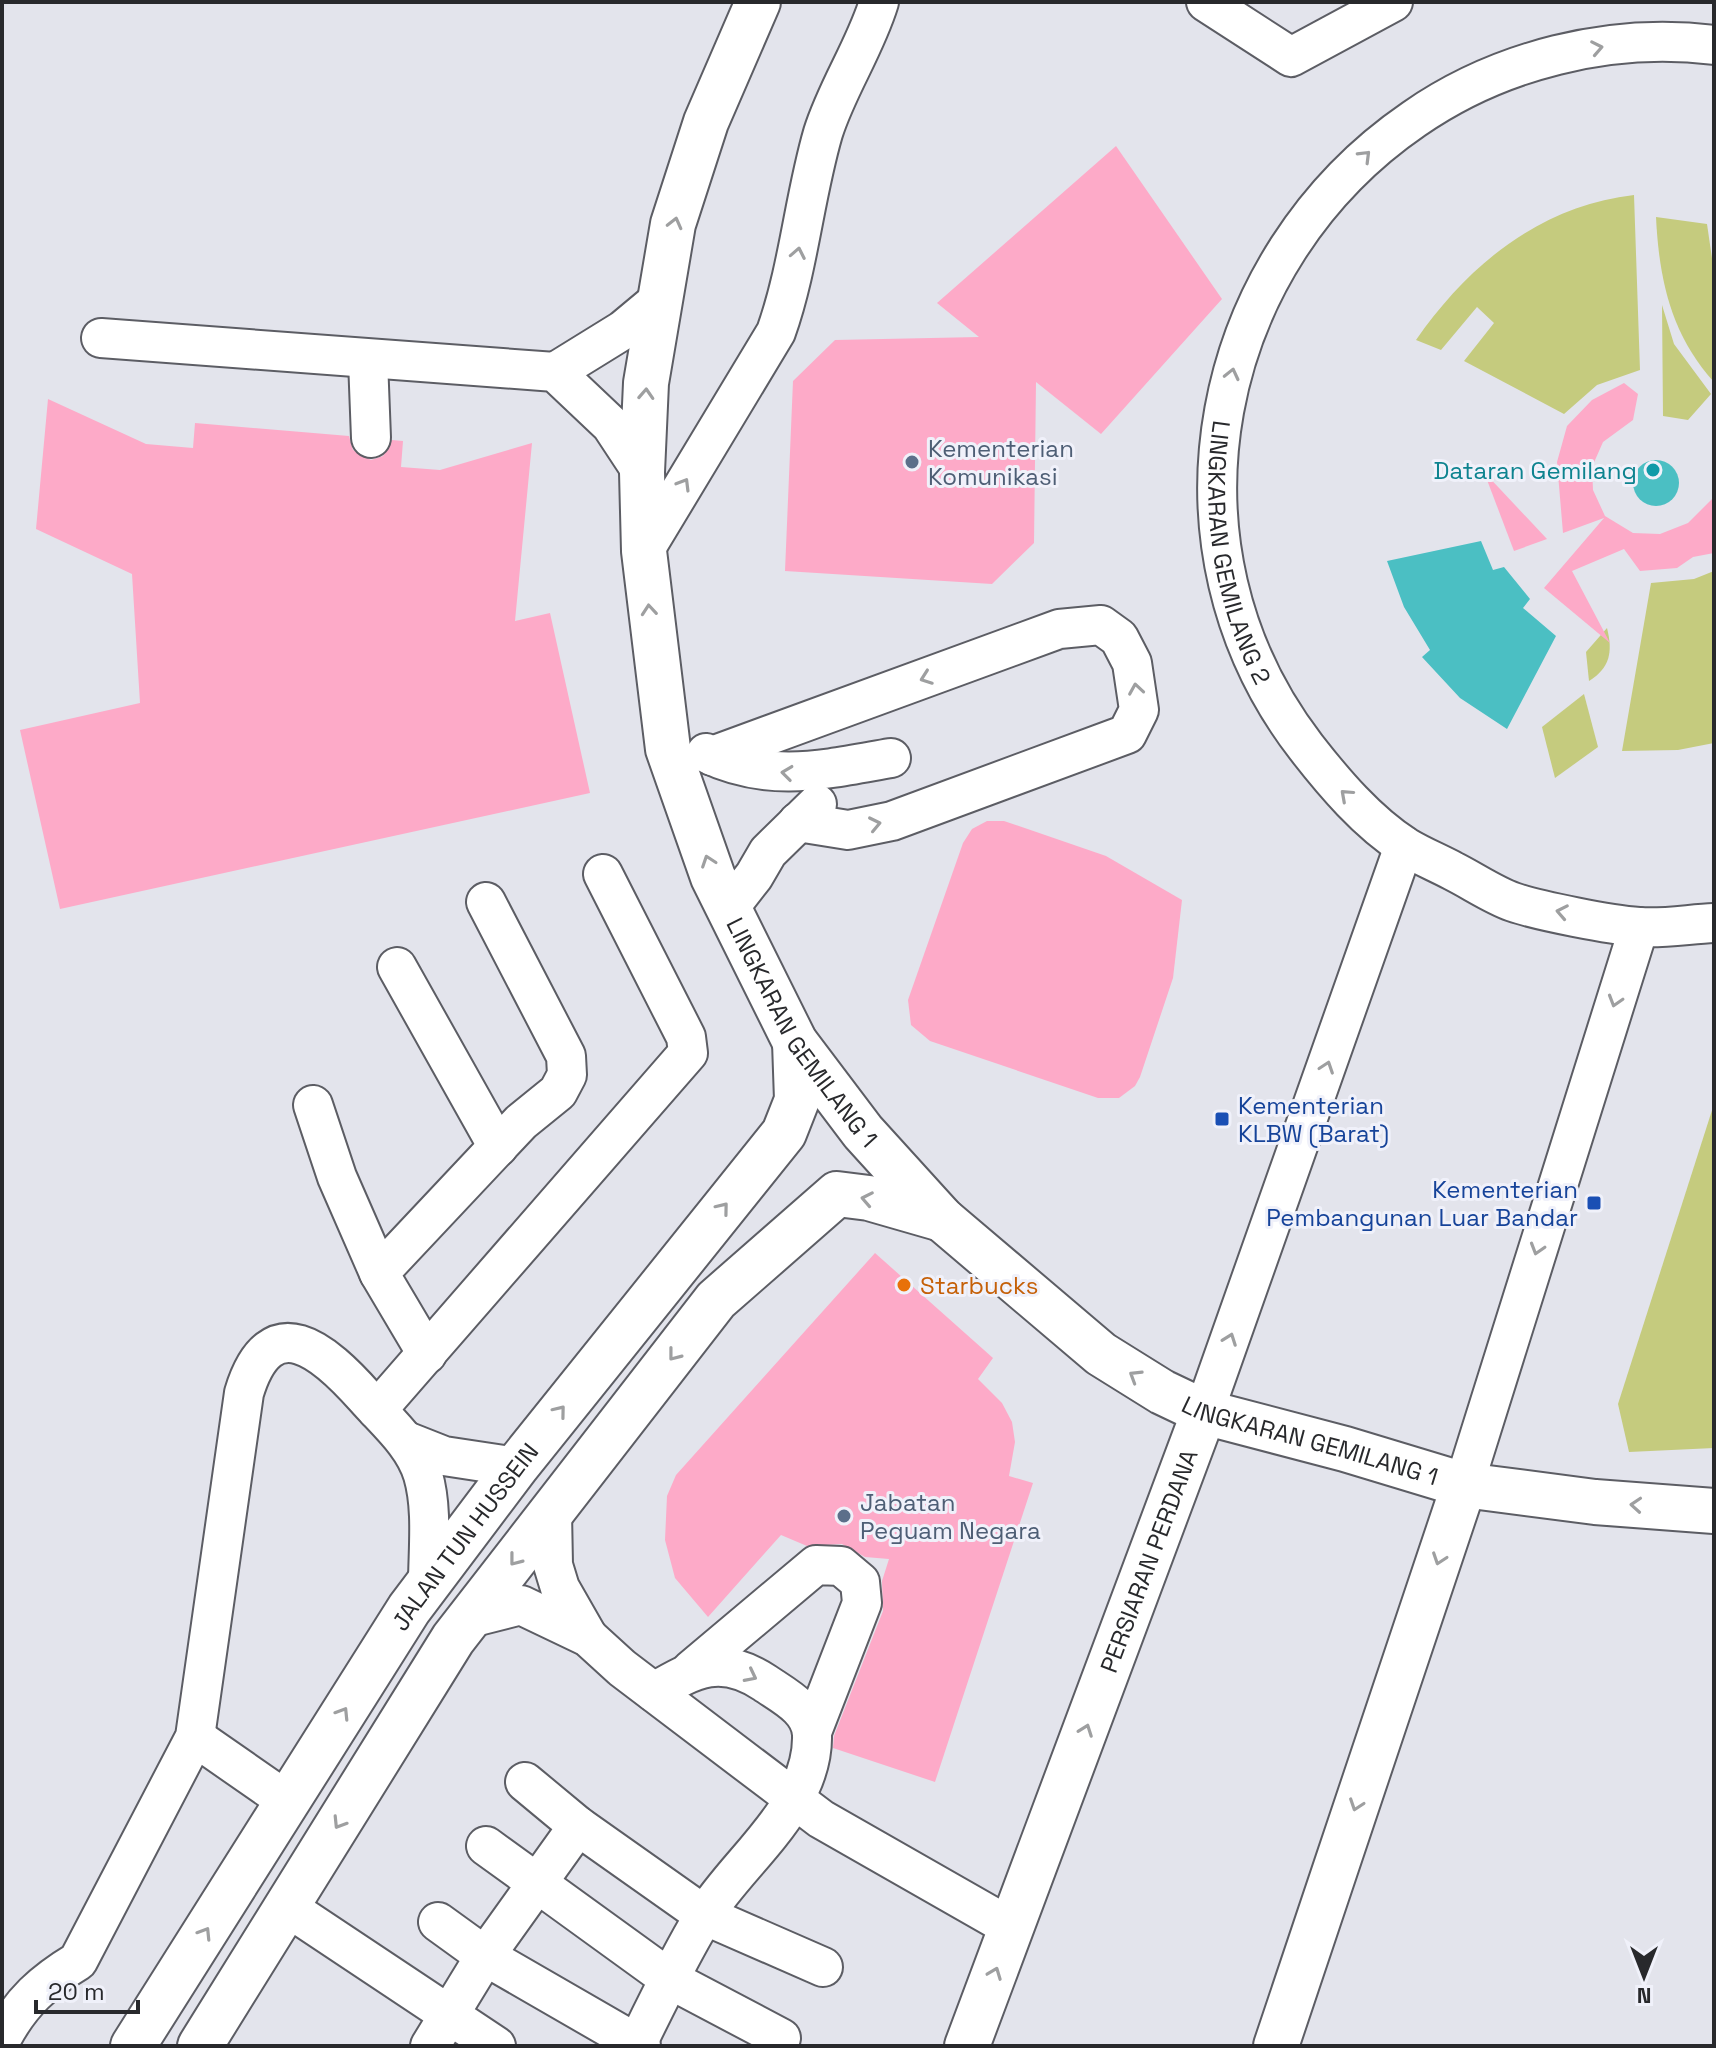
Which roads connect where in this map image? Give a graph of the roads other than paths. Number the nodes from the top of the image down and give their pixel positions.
1 (758, 2) edge
2 (879, 2) edge
3 (1206, 2) edge
4 (1393, 2) edge
5 (1713, 40) edge
6 (659, 300) junction
7 (101, 338) dead end
8 (368, 360) junction
9 (555, 372) junction
10 (371, 438) dead end
11 (642, 472) junction
12 (644, 551) junction
13 (665, 734) junction
14 (712, 756) junction
15 (798, 822) junction
16 (1404, 846) junction
17 (603, 874) dead end
18 (486, 902) dead end
19 (729, 908) junction
20 (1714, 923) edge
21 (1639, 927) junction
22 (397, 967) dead end
23 (795, 1042) junction
24 (313, 1105) dead end
25 (498, 1147) junction
26 (942, 1219) junction
27 (379, 1273) junction
28 (427, 1354) junction
29 (377, 1410) junction
30 (1204, 1412) junction
31 (406, 1441) junction
32 (516, 1467) junction
33 (1464, 1485) junction
34 (1714, 1511) edge
35 (552, 1512) junction
36 (428, 1585) junction
37 (470, 1618) junction
38 (588, 1637) junction
39 (691, 1670) junction
40 (654, 1692) junction
41 (812, 1732) junction
42 (195, 1737) junction
43 (525, 1782) dead end
44 (794, 1799) junction
45 (287, 1801) junction
46 (578, 1826) junction
47 (486, 1846) dead end
48 (537, 1884) junction
49 (287, 1907) junction
50 (704, 1915) junction
51 (438, 1922) dead end
52 (1012, 1928) junction
53 (485, 1956) junction
54 (823, 1967) dead end
55 (671, 1980) junction
56 (439, 2031) edge
57 (2, 2038) edge
58 (781, 2038) dead end
59 (638, 2045) edge
60 (133, 2046) edge
61 (200, 2046) edge
62 (496, 2046) edge
63 (967, 2046) edge
64 (1276, 2046) edge

6 -> 1 main road, LINGKARAN GEMILANG 1
12 -> 2 street
3 - 4 street
16 -> 5 street, LINGKARAN GEMILANG 2
6 - 9 street
11 -> 6 main road, LINGKARAN GEMILANG 1
7 - 8 street
8 - 9 street
8 - 10 street
9 - 11 street
11 - 12 main road, LINGKARAN GEMILANG 1
13 -> 12 main road, LINGKARAN GEMILANG 1
13 - 14 street
19 -> 13 main road, LINGKARAN GEMILANG 1
15 -> 14 street
15 -> 14 street
15 - 19 street
21 -> 16 street, LINGKARAN GEMILANG 2
30 -> 16 street, PERSIARAN PERDANA
17 - 28 street
18 - 25 street
19 - 23 main road, LINGKARAN GEMILANG 1
20 - 21 street, LINGKARAN GEMILANG 2
21 -> 33 street
22 - 25 street
23 - 26 main road, LINGKARAN GEMILANG 1
32 -> 23 main road, JALAN TUN HUSSEIN
24 - 27 street
25 - 27 street
30 -> 26 main road, LINGKARAN GEMILANG 1
26 -> 35 main road
27 - 28 street
28 - 29 street
29 - 31 street
29 - 42 street
30 - 33 main road, LINGKARAN GEMILANG 1
52 -> 30 main road, PERSIARAN PERDANA
31 - 32 street
31 - 36 street
32 - 36 main road, JALAN TUN HUSSEIN
34 -> 33 main road, LINGKARAN GEMILANG 1
33 -> 64 main road
35 -> 37 main road
35 - 38 street
45 -> 36 main road, JALAN TUN HUSSEIN
37 - 38 street
37 -> 49 main road
38 - 40 street
39 - 40 street
39 -> 41 street
39 - 41 street
40 - 44 street
41 - 44 street
42 - 45 street
42 - 57 street
43 - 46 street
44 - 50 street
44 - 52 street
60 -> 45 main road, JALAN TUN HUSSEIN
46 - 48 street
46 - 50 street
47 - 48 street
48 - 53 street
48 - 55 street
49 - 56 street
49 - 61 main road
50 - 54 street
50 - 55 street
51 - 53 street
63 -> 52 main road, PERSIARAN PERDANA
53 - 56 street
53 - 59 street
55 - 58 street
55 - 59 street
56 - 62 street

